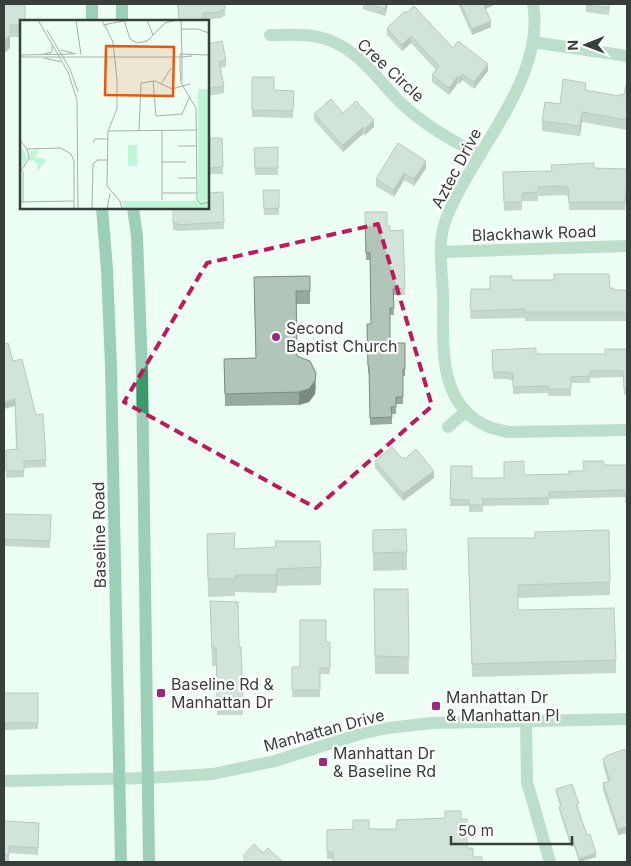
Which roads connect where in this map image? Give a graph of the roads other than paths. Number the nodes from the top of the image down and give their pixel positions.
1 (92, 4) edge
2 (122, 4) edge
3 (533, 4) edge
4 (92, 20) edge
5 (122, 20) edge
6 (270, 34) dead end
7 (533, 42) junction
8 (627, 56) edge
9 (480, 156) junction
10 (102, 209) edge
11 (133, 209) edge
12 (627, 246) edge
13 (442, 252) junction
14 (466, 411) junction
15 (448, 427) dead end
16 (627, 430) edge
17 (627, 719) edge
18 (526, 721) junction
19 (148, 778) junction
20 (120, 779) junction
21 (4, 781) edge
22 (121, 862) edge
23 (149, 862) edge
24 (550, 862) edge

1 - 4 main road
2 - 5 main road
3 - 7 street, Aztec Drive
6 - 9 street, Cree Circle
7 - 8 street
7 - 9 street, Aztec Drive
9 - 13 street, Aztec Drive
10 - 20 main road, Baseline Road
11 - 19 main road
12 - 13 street, Blackhawk Road
13 - 14 street, Aztec Drive
14 - 15 street
14 - 16 street, Aztec Drive
17 - 18 street, Manhattan Drive
18 - 19 street, Manhattan Drive
18 - 24 street
19 - 20 street, Manhattan Drive
19 - 23 main road
20 - 21 street, Manhattan Drive
20 - 22 main road, Baseline Road

